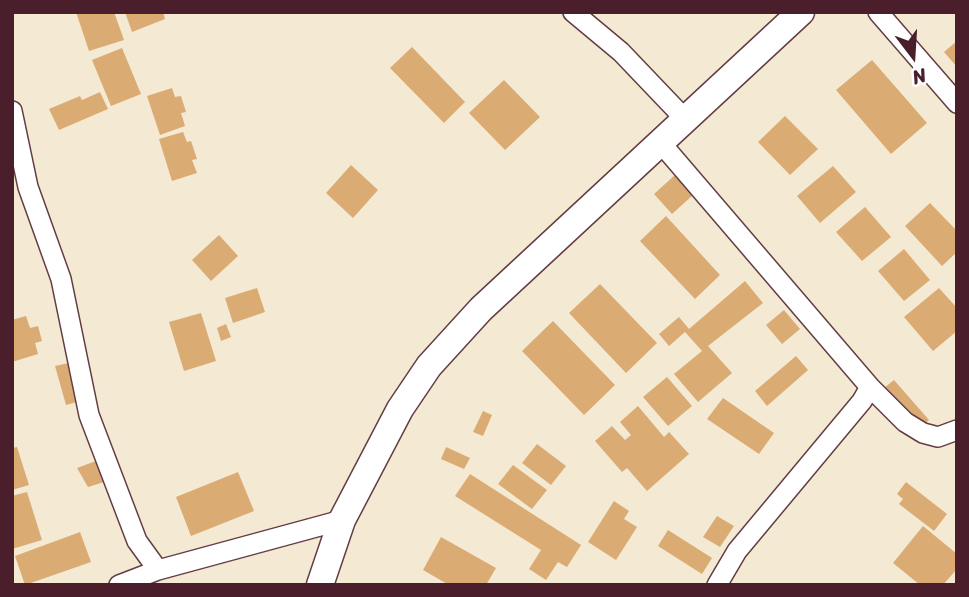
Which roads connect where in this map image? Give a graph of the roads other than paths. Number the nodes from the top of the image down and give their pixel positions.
1 (573, 12) edge
2 (801, 12) edge
3 (878, 12) edge
4 (957, 103) edge
5 (12, 111) edge
6 (684, 118) junction
7 (660, 142) junction
8 (870, 387) junction
9 (957, 430) edge
10 (342, 520) junction
11 (158, 570) junction
12 (119, 585) edge
13 (320, 585) edge
14 (716, 585) edge

1 - 6 street
2 - 6 street
3 - 4 street
5 - 11 street
6 - 7 street
7 - 8 street
7 - 10 street
8 - 9 street
8 - 14 street
10 - 11 street
10 - 13 street
11 - 12 street

